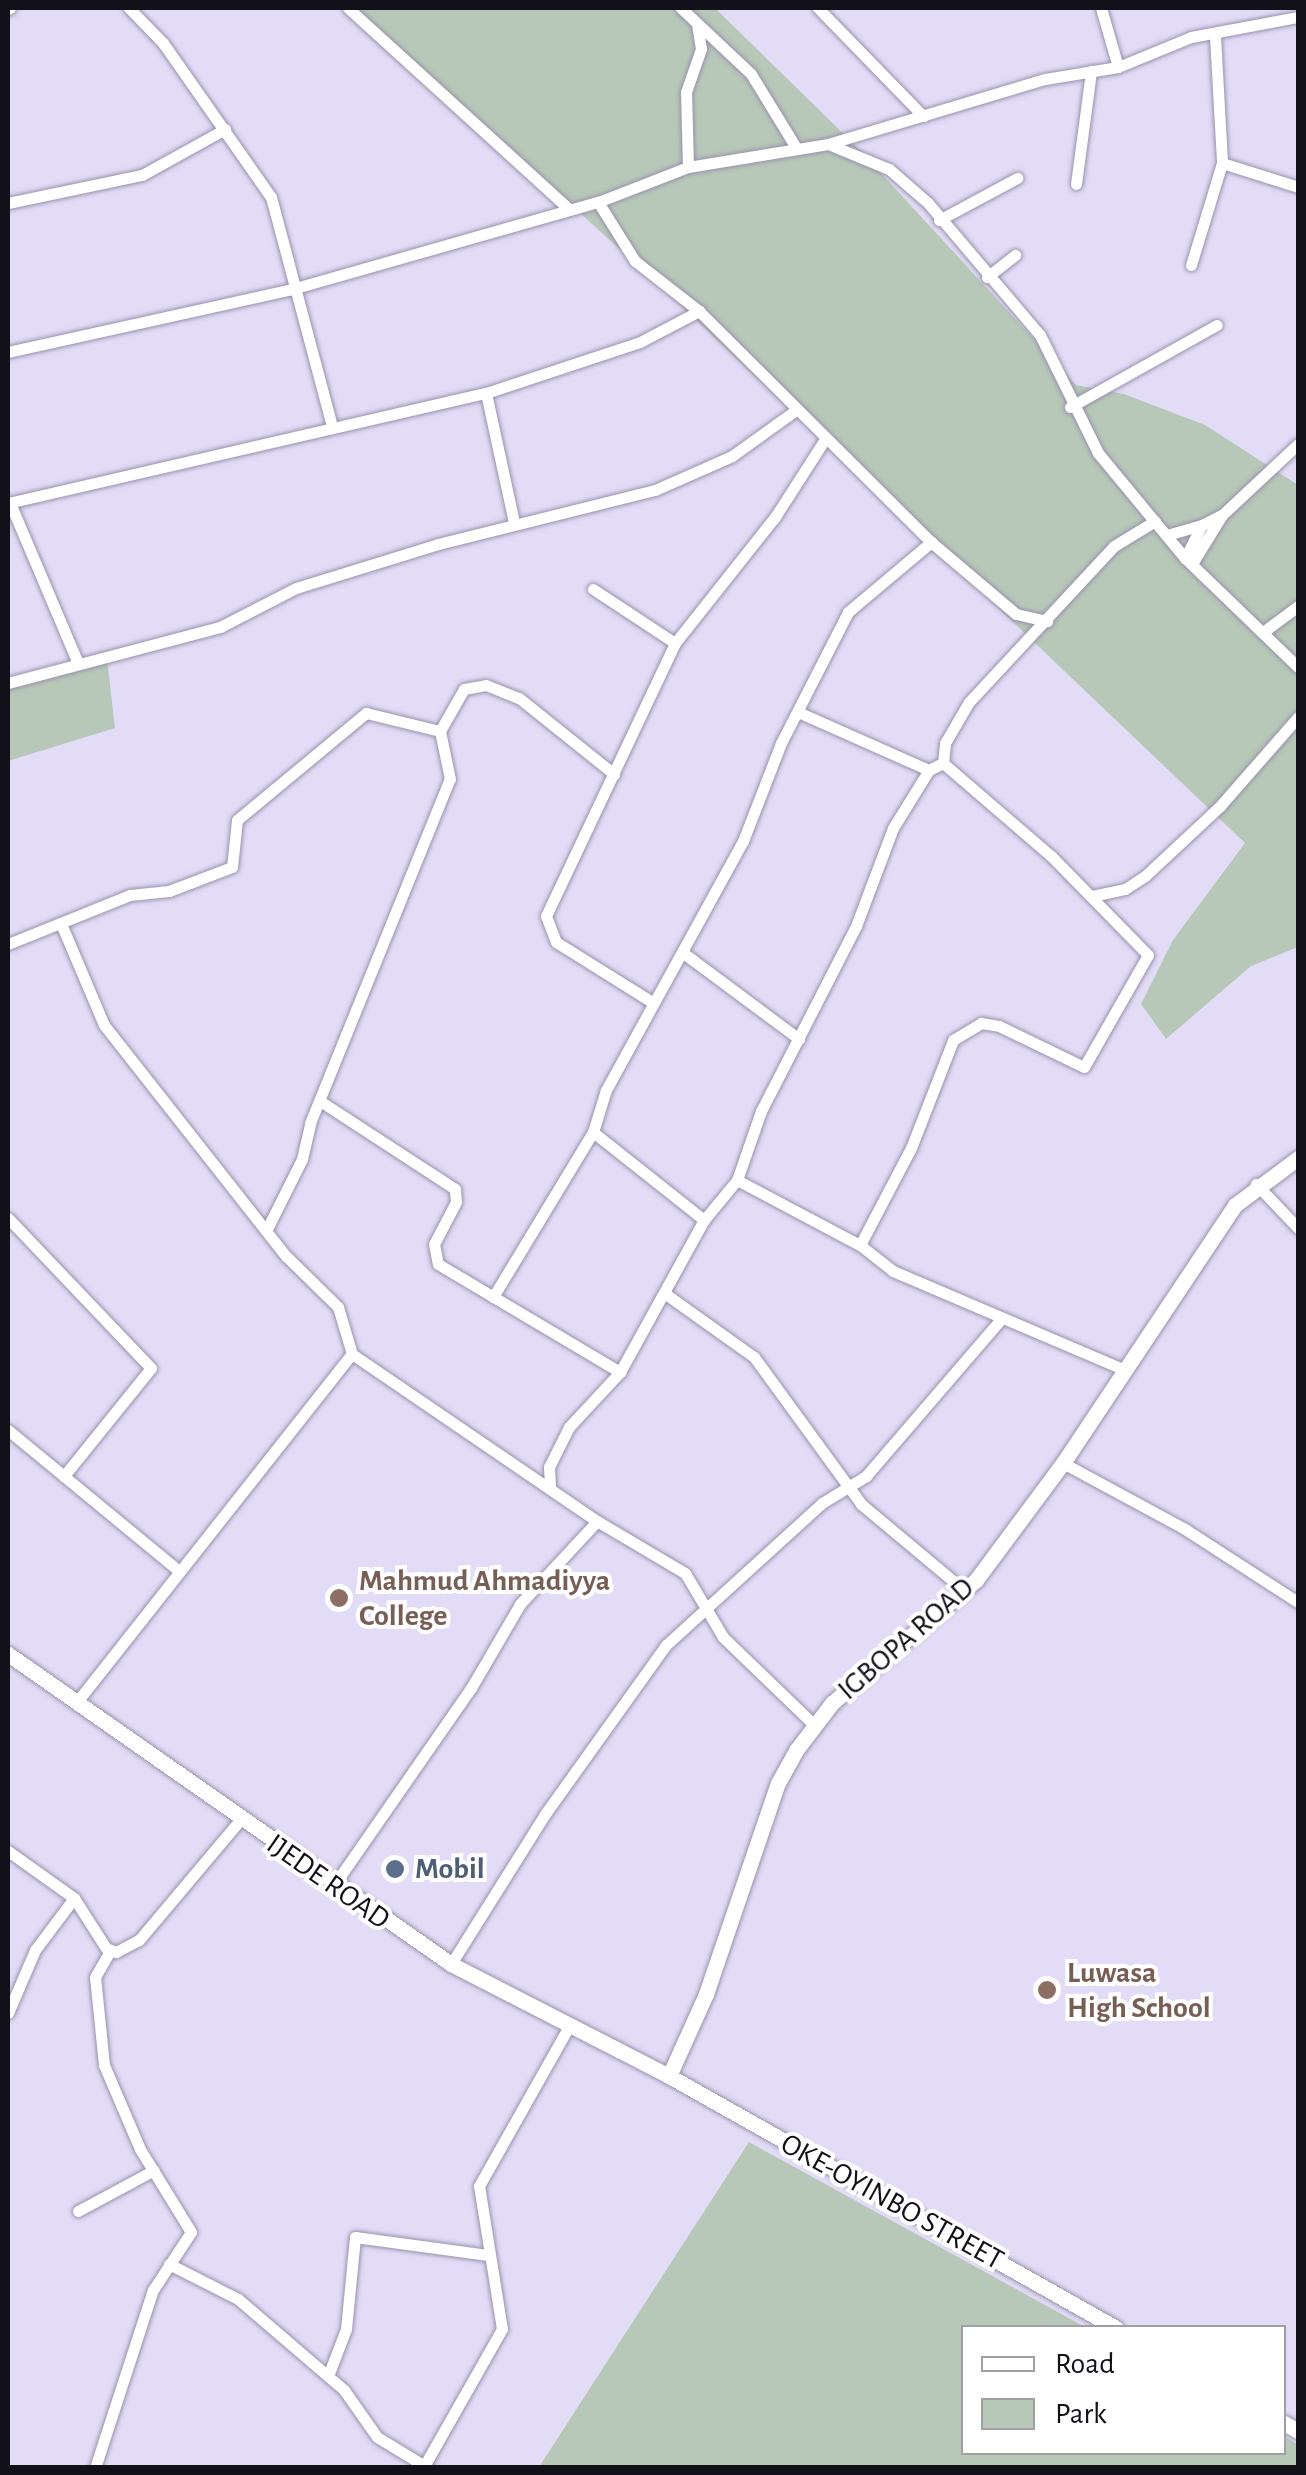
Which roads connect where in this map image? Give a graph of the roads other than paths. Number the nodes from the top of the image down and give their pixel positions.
1 (129, 8) edge
2 (348, 8) edge
3 (682, 8) edge
4 (818, 8) edge
5 (1101, 8) edge
6 (1298, 16) edge
7 (697, 23) junction
8 (1215, 36) junction
9 (1118, 67) junction
10 (1091, 71) junction
11 (923, 116) junction
12 (225, 130) junction
13 (828, 144) junction
14 (797, 149) junction
15 (1222, 164) junction
16 (688, 167) junction
17 (1017, 178) dead end
18 (1076, 184) dead end
19 (1298, 187) edge
20 (598, 202) junction
21 (8, 204) edge
22 (569, 209) junction
23 (939, 220) junction
24 (1015, 255) dead end
25 (1192, 265) dead end
26 (987, 277) junction
27 (292, 289) junction
28 (699, 312) junction
29 (1217, 325) dead end
30 (8, 352) edge
31 (486, 392) junction
32 (1070, 408) junction
33 (796, 410) junction
34 (332, 426) junction
35 (824, 439) junction
36 (1298, 444) edge
37 (9, 503) edge
38 (1222, 515) junction
39 (1155, 521) junction
40 (514, 522) junction
41 (1202, 525) junction
42 (1167, 535) junction
43 (931, 542) junction
44 (1189, 560) junction
45 (593, 590) dead end
46 (1298, 606) edge
47 (1047, 621) junction
48 (1263, 632) junction
49 (676, 644) junction
50 (78, 664) junction
51 (1298, 667) edge
52 (8, 683) edge
53 (798, 712) junction
54 (1298, 717) edge
55 (440, 731) junction
56 (944, 763) junction
57 (929, 770) junction
58 (614, 774) junction
59 (1092, 896) junction
60 (62, 926) junction
61 (8, 944) edge
62 (682, 952) junction
63 (652, 1002) junction
64 (799, 1039) junction
65 (320, 1101) junction
66 (593, 1132) junction
67 (1298, 1158) edge
68 (737, 1180) junction
69 (1256, 1184) junction
70 (8, 1218) edge
71 (704, 1220) junction
72 (1298, 1228) edge
73 (267, 1229) junction
74 (860, 1245) junction
75 (666, 1296) junction
76 (494, 1297) junction
77 (1002, 1319) junction
78 (352, 1354) junction
79 (1124, 1370) junction
80 (620, 1372) junction
81 (8, 1430) edge
82 (1063, 1463) junction
83 (549, 1467) junction
84 (64, 1476) junction
85 (535, 1476) junction
86 (550, 1486) junction
87 (850, 1486) junction
88 (597, 1522) junction
89 (179, 1572) junction
90 (966, 1591) junction
91 (1298, 1602) edge
92 (705, 1614) junction
93 (8, 1654) edge
94 (76, 1703) junction
95 (814, 1725) junction
96 (240, 1820) junction
97 (8, 1851) edge
98 (334, 1884) junction
99 (74, 1898) junction
100 (110, 1951) junction
101 (450, 1964) junction
102 (8, 2012) edge
103 (568, 2028) junction
104 (669, 2076) junction
105 (154, 2170) junction
106 (78, 2211) dead end
107 (488, 2255) junction
108 (169, 2264) junction
109 (1111, 2325) edge
110 (328, 2376) junction
111 (425, 2467) edge
112 (95, 2468) edge

1 - 12 street
2 - 22 street
3 - 7 street
4 - 11 street
5 - 9 street
6 - 8 street
7 - 14 street
7 - 16 street
8 - 9 street
8 - 15 street
9 - 10 street
10 - 11 street
10 - 18 street
11 - 13 street
12 - 21 street
12 - 27 street
13 - 14 street
13 - 23 street
14 - 16 street
15 - 19 street
15 - 25 street
16 - 20 street
17 - 23 street
20 - 22 street
20 - 28 street
22 - 27 street
23 - 26 street
24 - 26 street
26 - 32 street
27 - 30 street
27 - 34 street
28 - 31 street
28 - 33 street
29 - 32 street
31 - 34 street
31 - 40 street
32 - 39 street
33 - 35 street
33 - 40 street
34 - 37 street
35 - 43 street
35 - 49 street
36 - 38 street
37 - 50 street
38 - 41 street
38 - 44 street
39 - 42 street
39 - 47 street
40 - 50 street
41 - 42 street
41 - 44 street
42 - 44 street
43 - 47 street
43 - 53 street
44 - 48 street
45 - 49 street
46 - 48 street
47 - 56 street
48 - 51 street
49 - 58 street
50 - 52 street
53 - 57 street
53 - 62 street
54 - 59 street
55 - 58 street
55 - 60 street
55 - 65 street
56 - 57 street
56 - 59 street
57 - 64 street
58 - 63 street
59 - 74 street
60 - 61 street
60 - 73 street
62 - 63 street
62 - 64 street
63 - 66 street
64 - 68 street
65 - 73 street
65 - 76 street
66 - 71 street
66 - 76 street
67 - 69 main road, IGBOPA ROAD
68 - 71 street
68 - 74 street
69 - 72 street
69 - 79 main road, IGBOPA ROAD
70 - 84 street
71 - 75 street
73 - 78 street
74 - 77 street
75 - 80 street
75 - 87 street
76 - 80 street
77 - 79 street
77 - 87 street
78 - 85 street
78 - 89 street
79 - 82 main road, IGBOPA ROAD
80 - 83 street
81 - 84 street
82 - 90 main road, IGBOPA ROAD
82 - 91 street
83 - 85 street
83 - 86 street
84 - 89 street
85 - 86 street
86 - 88 street
87 - 90 street
87 - 92 street
88 - 92 street
88 - 98 street
89 - 94 street
90 - 95 main road, IGBOPA ROAD
92 - 95 street
92 - 101 street
93 - 94 main road, IJEDE ROAD
94 - 96 main road, IJEDE ROAD
95 - 104 main road, IGBOPA ROAD
96 - 98 main road, IJEDE ROAD
96 - 100 street
97 - 99 street
98 - 101 main road, IJEDE ROAD
99 - 100 street
99 - 102 street
100 - 105 street
101 - 103 main road, IJEDE ROAD
103 - 104 main road, IJEDE ROAD
103 - 107 street
104 - 109 main road, OKE-OYINBO STREET
105 - 106 street
105 - 108 street
107 - 110 street
107 - 111 street
108 - 110 street
108 - 112 street
110 - 111 street

